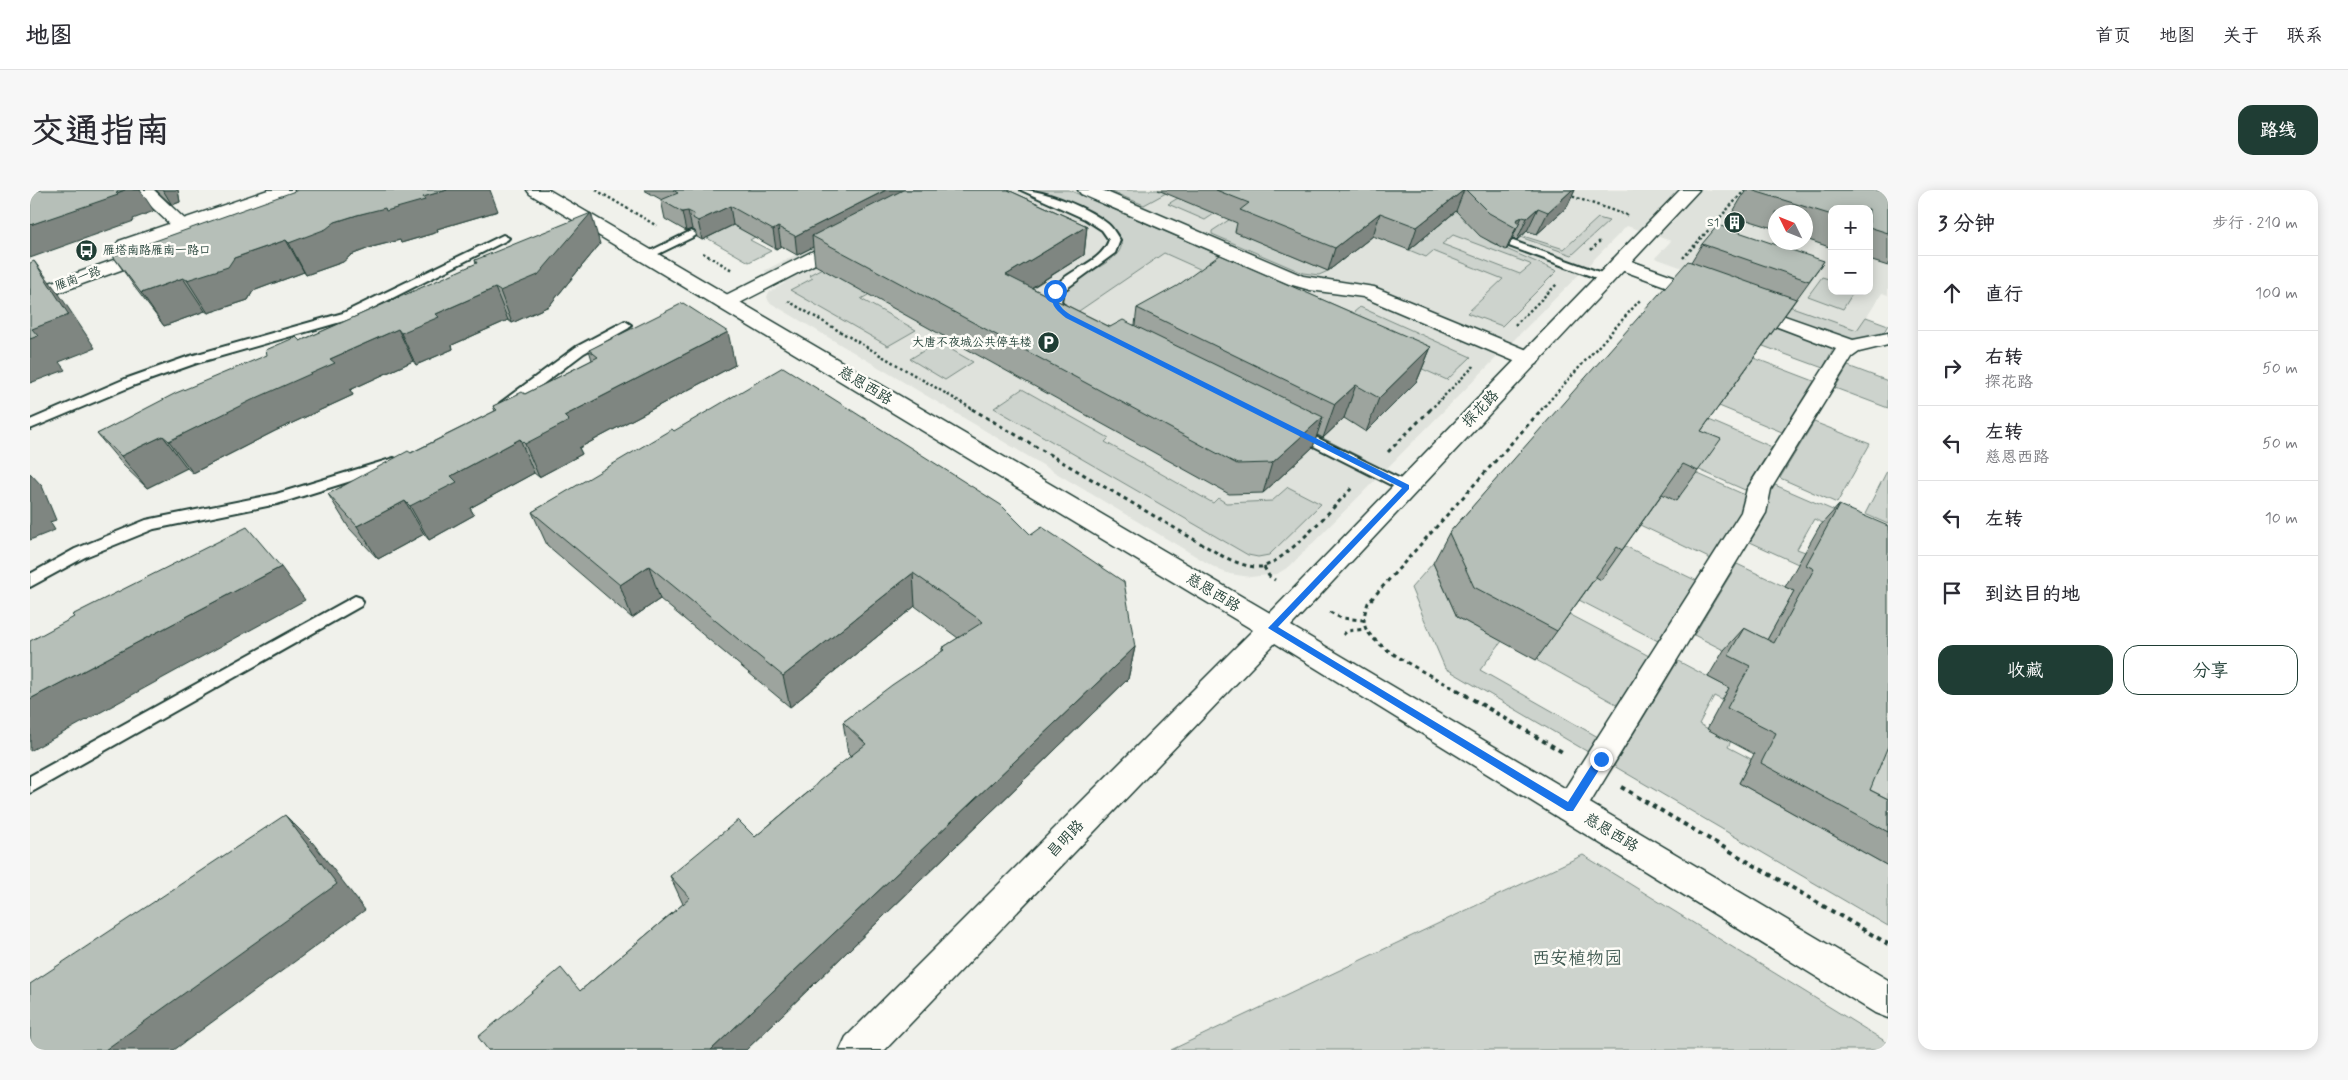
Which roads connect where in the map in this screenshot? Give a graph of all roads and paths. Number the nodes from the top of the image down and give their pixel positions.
1 (143, 190) edge
2 (285, 190) edge
3 (536, 190) edge
4 (596, 190) edge
5 (1026, 190) edge
6 (1088, 190) edge
7 (1690, 190) edge
8 (1745, 190) edge
9 (1563, 193) edge
10 (305, 197) edge
11 (1631, 210) dead end
12 (1626, 215) junction
13 (1621, 220) dead end
14 (182, 225) junction
15 (1656, 225) junction
16 (863, 231) edge
17 (691, 234) edge
18 (1608, 234) dead end
19 (503, 238) dead end
20 (680, 240) junction
21 (1513, 244) edge
22 (646, 256) junction
23 (1574, 266) junction
24 (1613, 271) junction
25 (1660, 277) junction
26 (30, 280) edge
27 (760, 285) junction
28 (30, 297) edge
29 (725, 304) junction
30 (1078, 321) edge
31 (626, 325) dead end
32 (1888, 339) edge
33 (1496, 345) junction
34 (1852, 347) junction
35 (1529, 359) junction
36 (494, 413) edge
37 (1282, 424) edge
38 (30, 425) edge
39 (411, 457) edge
40 (1371, 469) junction
41 (1406, 487) junction
42 (30, 581) edge
43 (355, 602) dead end
44 (1272, 628) junction
45 (1593, 771) junction
46 (30, 785) edge
47 (1570, 808) junction
48 (1888, 944) edge
49 (1888, 1000) edge
50 (860, 1050) edge

1 - 14 street
2 - 14 street, 雁南一路
3 - 22 street, 慈恩西路
4 - 20 path
5 - 30 lane
6 - 33 street
7 - 15 street, 探花路
8 - 25 path
9 - 12 path
10 - 28 street, 雁南一路
11 - 12 path
12 - 13 path
12 - 15 path
14 - 26 street, 雁南一路
15 - 24 street, 探花路
16 - 27 street
17 - 20 lane
18 - 23 path
19 - 38 lane
20 - 22 lane
20 - 27 path
21 - 23 lane
22 - 29 street, 慈恩西路
23 - 24 lane
23 - 33 path
24 - 25 street
24 - 35 street, 探花路
25 - 34 street
25 - 45 path
27 - 29 street
27 - 40 path
29 - 44 street, 慈恩西路
31 - 36 lane
32 - 34 street
33 - 35 street
33 - 40 path
34 - 45 street
35 - 41 street, 探花路
37 - 40 lane
39 - 42 lane
40 - 41 lane
41 - 44 street, 探花路
43 - 46 lane
44 - 47 street, 慈恩西路
44 - 50 street, 昌明路
45 - 47 street
45 - 48 path
47 - 49 street, 慈恩西路

